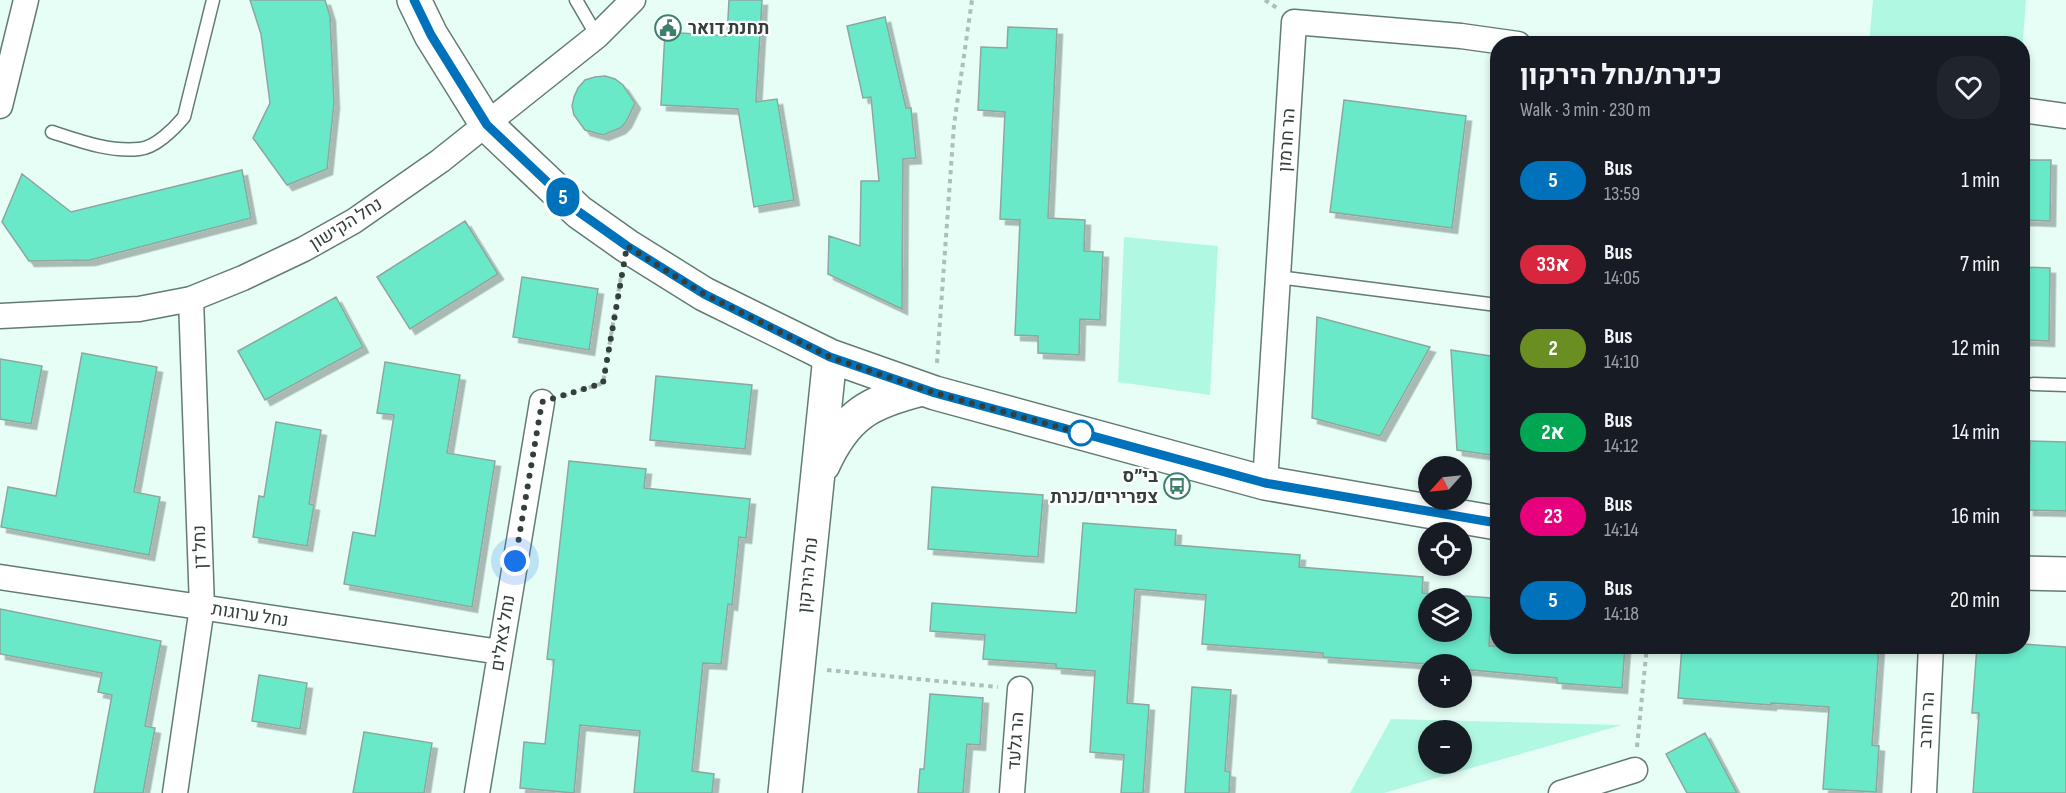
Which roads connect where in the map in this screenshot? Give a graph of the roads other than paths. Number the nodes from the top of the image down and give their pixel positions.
1 (26, 0) edge
2 (213, 0) edge
3 (414, 0) edge
4 (576, 0) edge
5 (633, 0) edge
6 (597, 36) junction
7 (1490, 40) edge
8 (0, 106) edge
9 (2030, 111) edge
10 (2066, 116) edge
11 (487, 125) junction
12 (52, 132) dead end
13 (1278, 277) junction
14 (191, 299) junction
15 (1490, 304) edge
16 (0, 316) edge
17 (830, 357) junction
18 (2033, 384) dead end
19 (2066, 385) edge
20 (929, 391) junction
21 (542, 402) road end
22 (818, 478) junction
23 (1265, 483) junction
24 (1490, 522) edge
25 (2030, 573) edge
26 (2066, 574) edge
27 (0, 577) edge
28 (202, 607) junction
29 (500, 652) junction
30 (1931, 654) edge
31 (1020, 689) road end
32 (1635, 770) dead end
33 (1595, 788) edge
34 (175, 793) edge
35 (477, 793) edge
36 (785, 793) edge
37 (1012, 793) edge
38 (1561, 793) edge
39 (1924, 793) edge

1 - 8 street
2 - 12 lane
3 - 11 street
4 - 6 lane
5 - 6 street, נחל הקישון
6 - 11 street, נחל הקישון
7 - 13 street, הר חרמון
9 - 10 street
11 - 14 street, נחל הקישון
11 - 17 street
13 - 15 lane
13 - 23 street, הר חרמון
14 - 16 street, נחל הקישון
14 - 28 street, נחל דן
17 - 20 street
17 - 22 street, נחל הירקון
18 - 19 lane
20 - 22 street
20 - 23 street
21 - 29 street, נחל צאלים
22 - 36 street, נחל הירקון
23 - 24 street
25 - 26 street
27 - 28 street, נחל ערוגות
28 - 29 street, נחל ערוגות
28 - 34 street, נחל דן
29 - 35 street, נחל צאלים
30 - 39 street, הר חורב
31 - 37 street, הר גלעד
32 - 33 street
33 - 38 street

